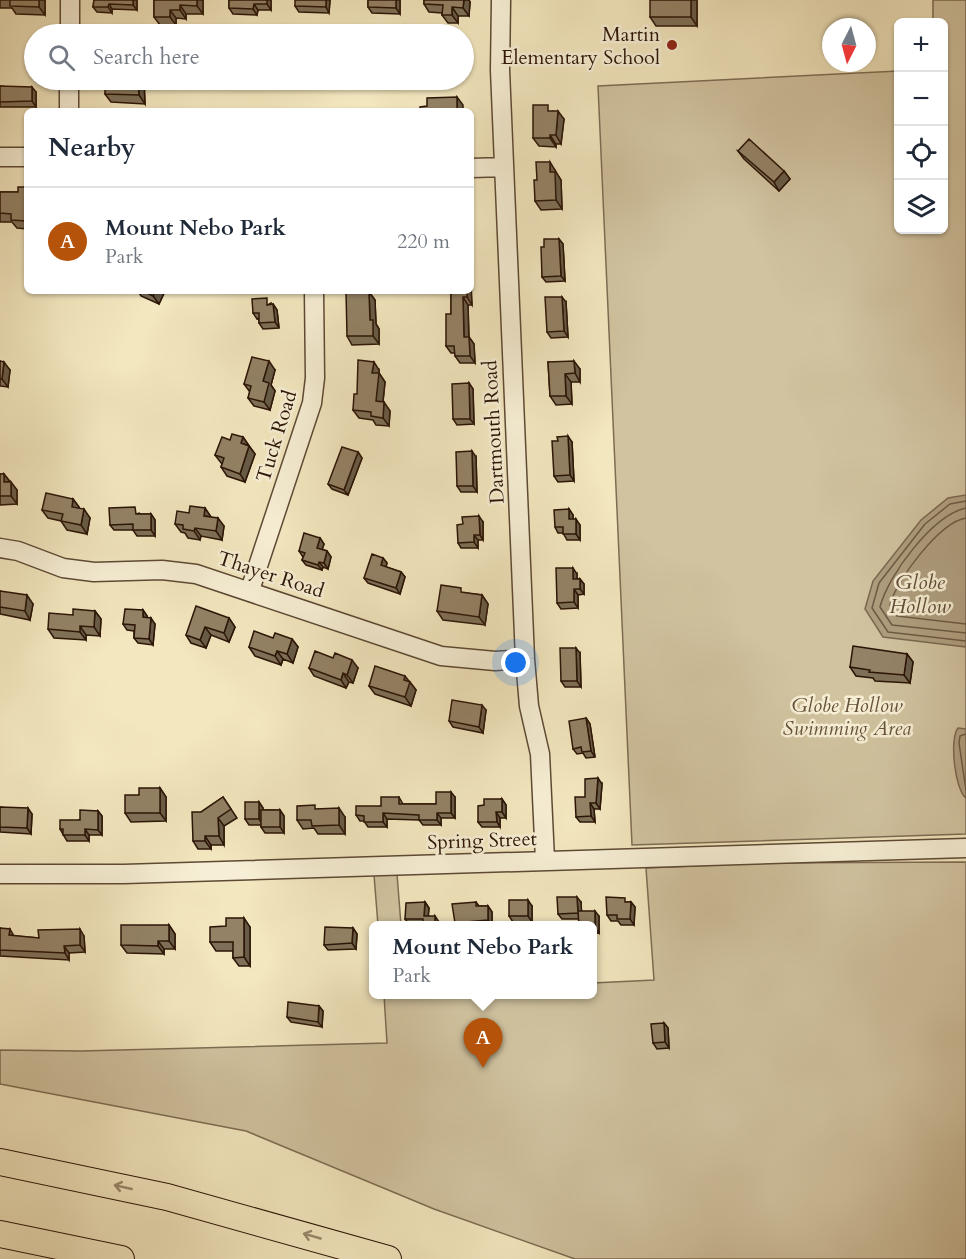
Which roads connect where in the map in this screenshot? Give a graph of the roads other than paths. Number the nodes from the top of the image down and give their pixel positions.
1 (70, 0) edge
2 (501, 0) edge
3 (70, 24) edge
4 (69, 90) edge
5 (69, 108) edge
6 (0, 157) edge
7 (24, 157) edge
8 (504, 167) junction
9 (474, 168) edge
10 (314, 294) edge
11 (0, 548) edge
12 (250, 590) junction
13 (525, 659) junction
14 (966, 848) edge
15 (545, 860) junction
16 (0, 874) edge
17 (0, 1162) edge
18 (0, 1234) edge
19 (121, 1259) edge
20 (388, 1259) edge

1 - 3 street
2 - 8 street, Dartmouth Road
4 - 5 street
6 - 7 street
8 - 9 street
8 - 13 street, Dartmouth Road
10 - 12 street, Tuck Road
11 - 12 street, Thayer Road
12 - 13 street, Thayer Road
13 - 15 street, Dartmouth Road
14 - 15 street, Spring Street
15 - 16 street, Spring Street
20 -> 17 highway
18 - 19 highway

